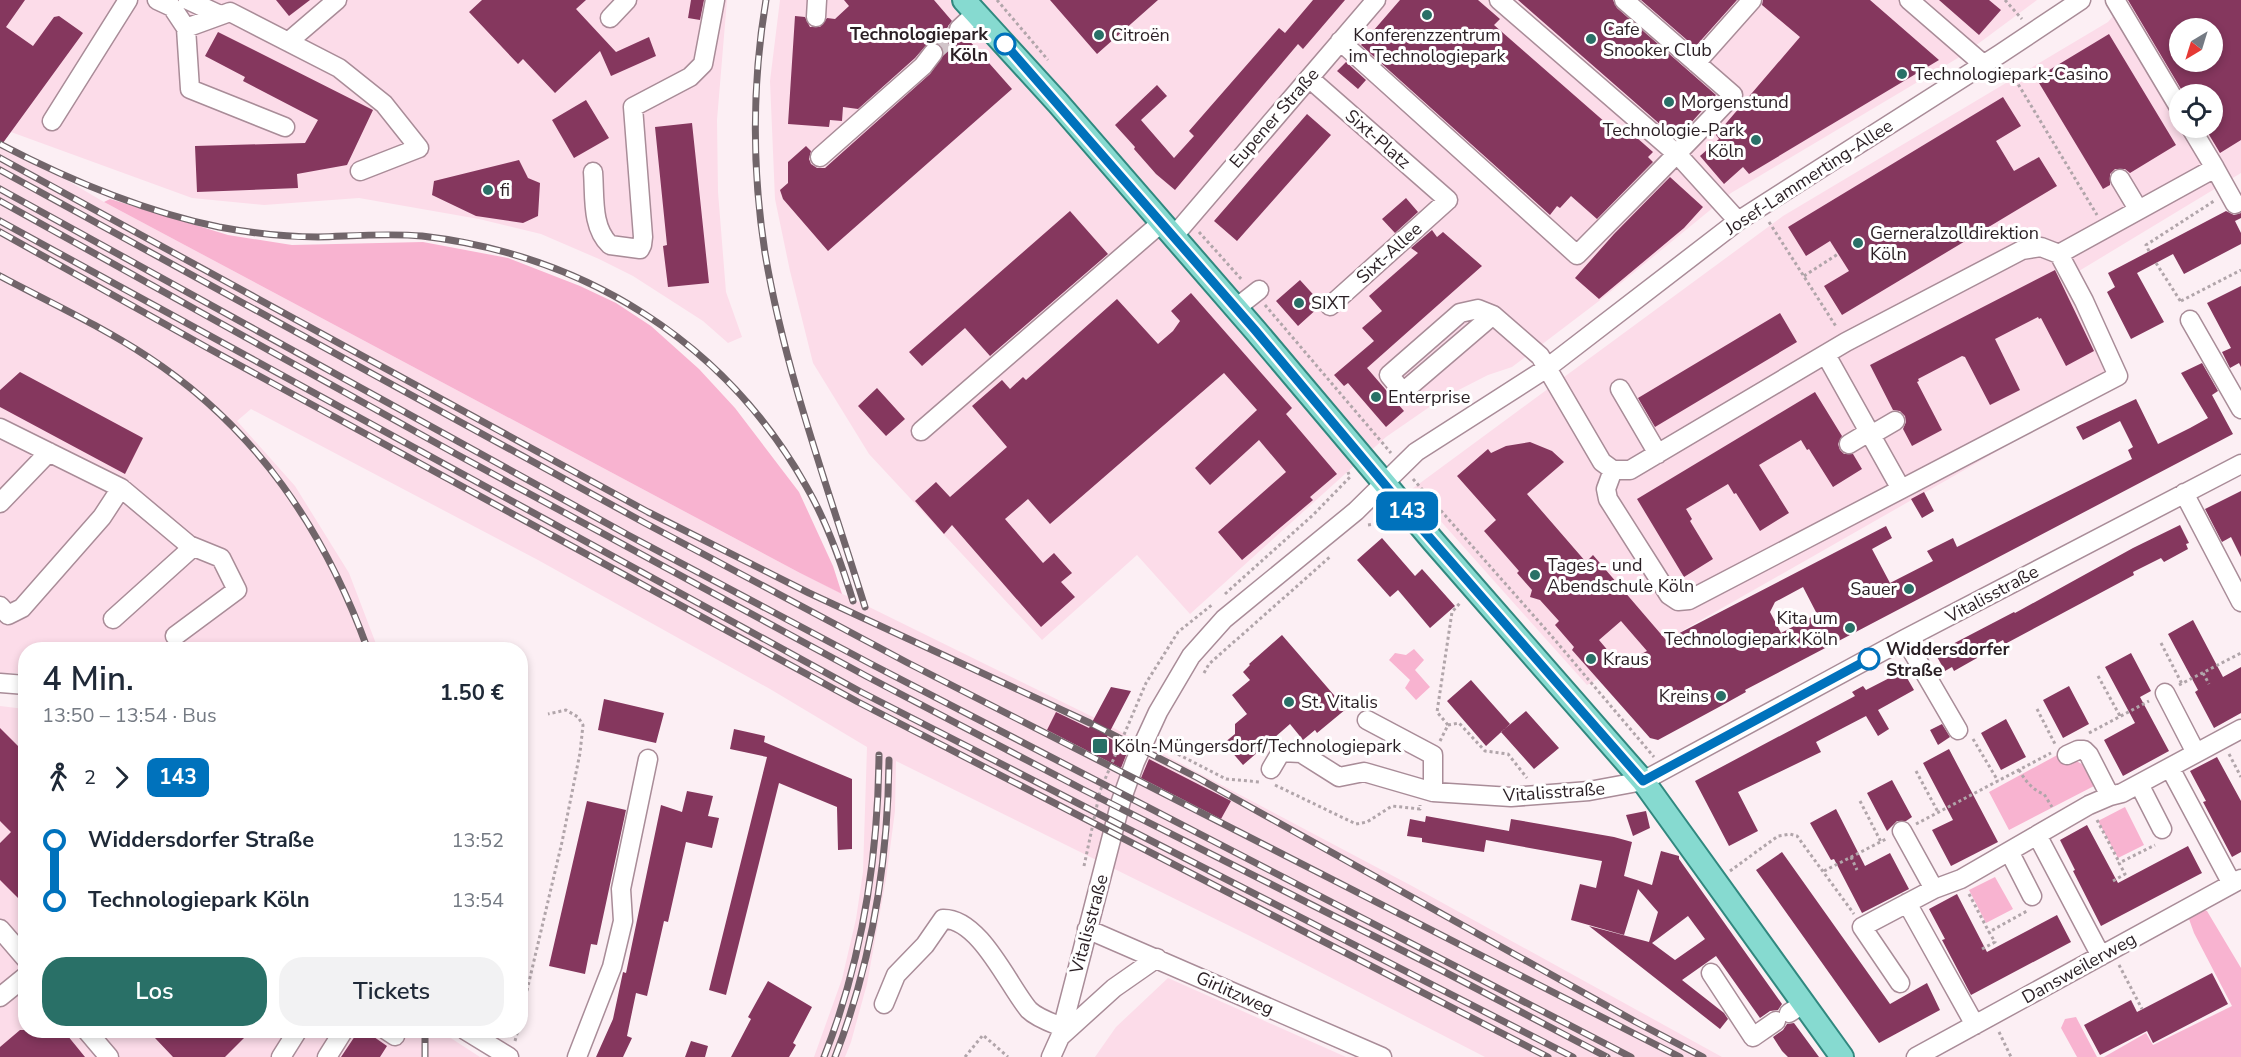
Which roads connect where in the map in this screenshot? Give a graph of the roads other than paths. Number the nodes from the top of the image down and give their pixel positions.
1 (128, 0) edge
2 (157, 0) edge
3 (189, 0) edge
4 (337, 0) edge
5 (627, 0) edge
6 (715, 0) edge
7 (1376, 0) edge
8 (1499, 0) edge
9 (1624, 0) edge
10 (1752, 0) edge
11 (1909, 0) edge
12 (2115, 0) edge
13 (2070, 3) edge
14 (970, 7) edge
15 (220, 15) junction
16 (610, 18) dead end
17 (186, 28) junction
18 (959, 29) tunnel mouth
19 (1340, 41) junction
20 (288, 42) junction
21 (933, 53) tunnel mouth
22 (1696, 63) junction
23 (1983, 64) junction
24 (1309, 78) junction
25 (2169, 91) edge
26 (52, 121) dead end
27 (285, 127) dead end
28 (2197, 138) edge
29 (1678, 155) junction
30 (820, 157) dead end
31 (2215, 168) junction
32 (360, 171) dead end
33 (593, 172) dead end
34 (2120, 179) dead end
35 (1448, 200) joint
36 (2227, 201) road end
37 (2138, 209) junction
38 (1738, 221) junction
39 (1167, 230) junction
40 (2059, 254) junction
41 (1259, 290) dead end
42 (1330, 306) dead end
43 (1236, 308) junction
44 (1493, 315) junction
45 (2190, 320) road end
46 (1826, 355) junction
47 (1548, 368) junction
48 (1620, 389) dead end
49 (2241, 409) edge
50 (1895, 421) dead end
51 (0, 428) edge
52 (921, 431) dead end
53 (1870, 434) junction
54 (1849, 444) dead end
55 (49, 452) junction
56 (1658, 454) junction
57 (2241, 464) edge
58 (1613, 470) junction
59 (1384, 484) junction
60 (121, 488) junction
61 (1900, 489) junction
62 (2184, 493) junction
63 (0, 503) edge
64 (193, 547) junction
65 (2241, 602) edge
66 (3, 612) edge
67 (113, 619) dead end
68 (175, 636) dead end
69 (1905, 639) junction
70 (0, 683) edge
71 (18, 684) edge
72 (2165, 693) road end
73 (1366, 720) dead end
74 (2241, 729) edge
75 (1958, 730) road end
76 (2196, 753) junction
77 (2067, 755) dead end
78 (648, 759) dead end
79 (2170, 768) junction
80 (1271, 769) dead end
81 (1643, 781) junction
82 (2139, 784) junction
83 (1427, 790) junction
84 (2110, 796) junction
85 (1902, 831) road end
86 (2037, 835) junction
87 (2159, 836) road end
88 (2010, 853) junction
89 (2236, 881) edge
90 (1934, 889) junction
91 (2032, 902) road end
92 (1907, 903) junction
93 (0, 929) edge
94 (1087, 929) junction
95 (18, 950) edge
96 (2106, 953) junction
97 (1157, 958) junction
98 (1711, 973) dead end
99 (18, 982) edge
100 (1900, 983) dead end
101 (0, 997) edge
102 (884, 1004) dead end
103 (1789, 1012) junction
104 (1982, 1021) junction
105 (1061, 1032) junction
106 (93, 1038) edge
107 (293, 1038) edge
108 (339, 1038) edge
109 (478, 1038) edge
110 (109, 1057) edge
111 (281, 1057) edge
112 (327, 1057) edge
113 (509, 1057) edge
114 (577, 1057) edge
115 (1052, 1057) edge
116 (1382, 1057) edge
117 (1842, 1057) edge
118 (1916, 1057) edge

1 - 26 street
2 - 17 street
3 - 15 street
4 - 20 street
5 - 16 street
6 - 33 street
7 - 19 street, Eupener Straße
8 - 29 street
9 - 22 street
10 - 22 street
11 - 23 street
12 - 25 street
13 - 23 street, Josef-Lammerting-Allee
14 - 18 street
14 - 39 main road
15 - 17 street
15 - 20 street
17 - 27 street
19 - 24 street, Eupener Straße
19 - 29 street
20 - 32 street
21 - 30 street
22 - 29 street
23 - 38 street, Josef-Lammerting-Allee
24 - 35 street, Sixt-Platz
24 - 39 street, Eupener Straße
28 - 31 street
29 - 38 street
31 - 36 street
31 - 37 street
34 - 37 street
35 - 42 street, Sixt-Allee
37 - 40 street
38 - 47 street, Josef-Lammerting-Allee
39 - 43 main road
39 - 52 street, Eupener Straße
40 - 46 street
40 - 61 street
41 - 43 street
43 - 59 main road
44 - 44 street
44 - 47 street
45 - 49 street
46 - 53 street
46 - 56 street
47 - 58 street
47 - 59 street, Josef-Lammerting-Allee
48 - 56 street
50 - 53 street
51 - 55 street
53 - 54 street
53 - 61 street
55 - 60 street
55 - 63 street
56 - 58 street
57 - 62 street, Vitalisstraße
58 - 61 street
59 - 81 main road
59 - 94 street, Vitalisstraße
60 - 64 street
60 - 66 street
62 - 65 street
62 - 69 street, Vitalisstraße
64 - 67 street
64 - 68 street
69 - 75 street
69 - 81 street, Vitalisstraße
70 - 71 street
72 - 76 street
73 - 83 street
74 - 76 street
76 - 79 street
77 - 84 street
78 - 114 street
79 - 82 street
79 - 89 street
80 - 83 street, Vitalisstraße
81 - 83 street, Vitalisstraße
81 - 103 main road
82 - 84 street
82 - 87 street
84 - 86 street
85 - 90 street
86 - 88 street
86 - 96 street
88 - 90 street
88 - 91 street
89 - 96 street, Dansweilerweg
90 - 92 street
92 - 100 street
92 - 104 street
93 - 95 street
94 - 97 street, Girlitzweg
94 - 105 street, Vitalisstraße
96 - 104 street, Dansweilerweg
97 - 105 street, Vitalisstraße
97 - 116 street, Girlitzweg
98 - 103 street
99 - 101 street
102 - 105 street
103 - 117 main road
104 - 118 street, Dansweilerweg
105 - 115 street, Vitalisstraße
106 - 110 street
107 - 111 street
108 - 112 street
109 - 113 street

